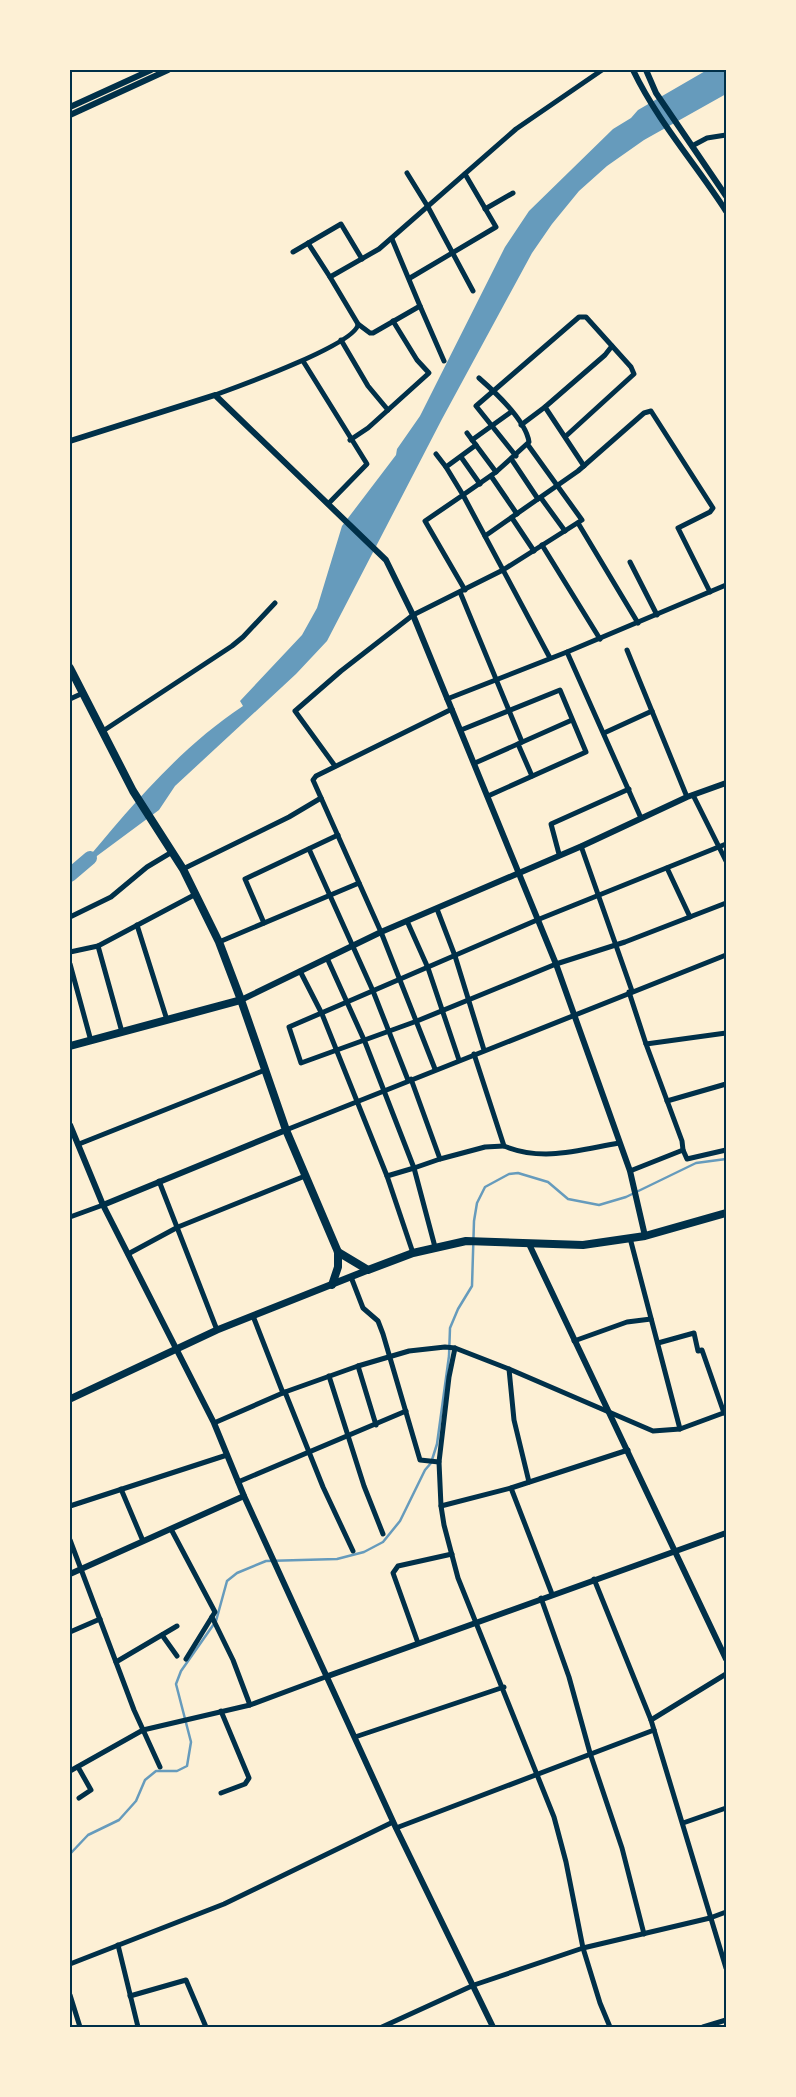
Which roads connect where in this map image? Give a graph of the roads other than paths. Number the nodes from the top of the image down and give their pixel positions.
1 (151, 70) edge
2 (168, 70) edge
3 (602, 70) edge
4 (633, 70) edge
5 (646, 70) edge
6 (70, 107) edge
7 (70, 115) edge
8 (726, 135) edge
9 (692, 146) junction
10 (407, 174) dead end
11 (465, 174) junction
12 (513, 193) dead end
13 (726, 196) edge
14 (428, 207) junction
15 (485, 209) junction
16 (726, 211) edge
17 (392, 239) junction
18 (308, 243) junction
19 (293, 252) dead end
20 (452, 253) junction
21 (362, 259) junction
22 (330, 277) junction
23 (410, 278) junction
24 (473, 292) dead end
25 (420, 306) junction
26 (393, 321) junction
27 (358, 324) junction
28 (341, 340) junction
29 (612, 346) junction
30 (303, 361) junction
31 (444, 361) dead end
32 (479, 378) dead end
33 (495, 392) junction
34 (215, 395) junction
35 (545, 407) junction
36 (388, 410) junction
37 (511, 412) junction
38 (521, 425) junction
39 (491, 426) junction
40 (467, 433) dead end
41 (566, 436) junction
42 (350, 440) junction
43 (472, 440) junction
44 (70, 441) edge
45 (476, 445) junction
46 (528, 445) junction
47 (436, 454) dead end
48 (460, 457) junction
49 (514, 458) junction
50 (584, 466) junction
51 (446, 467) junction
52 (496, 472) junction
53 (491, 476) junction
54 (480, 484) junction
55 (558, 486) junction
56 (462, 495) junction
57 (540, 499) junction
58 (328, 504) junction
59 (514, 516) junction
60 (578, 522) junction
61 (565, 531) junction
62 (485, 536) junction
63 (542, 545) junction
64 (534, 551) junction
65 (630, 562) dead end
66 (503, 570) junction
67 (726, 586) edge
68 (463, 591) junction
69 (710, 592) junction
70 (275, 603) dead end
71 (657, 615) junction
72 (413, 616) junction
73 (638, 623) junction
74 (600, 638) junction
75 (627, 650) dead end
76 (567, 652) junction
77 (550, 658) junction
78 (70, 668) edge
79 (497, 680) junction
80 (83, 693) junction
81 (447, 698) junction
82 (70, 699) edge
83 (452, 709) junction
84 (508, 710) junction
85 (652, 711) junction
86 (572, 720) junction
87 (460, 730) junction
88 (103, 731) junction
89 (604, 733) junction
90 (520, 743) junction
91 (475, 763) junction
92 (335, 766) junction
93 (532, 776) junction
94 (726, 783) edge
95 (629, 789) junction
96 (488, 796) junction
97 (690, 796) junction
98 (321, 798) junction
99 (641, 818) junction
100 (338, 835) junction
101 (726, 844) edge
102 (581, 846) junction
103 (718, 847) junction
104 (309, 849) junction
105 (172, 852) junction
106 (560, 854) junction
107 (726, 861) edge
108 (667, 868) junction
109 (183, 869) junction
110 (518, 872) junction
111 (360, 883) junction
112 (196, 894) junction
113 (330, 895) junction
114 (598, 897) junction
115 (726, 903) edge
116 (437, 908) junction
117 (70, 917) edge
118 (690, 917) junction
119 (537, 920) junction
120 (407, 921) junction
121 (264, 923) junction
122 (137, 925) junction
123 (381, 932) junction
124 (219, 942) junction
125 (352, 945) junction
126 (614, 945) junction
127 (98, 946) junction
128 (70, 952) edge
129 (726, 955) edge
130 (455, 956) junction
131 (327, 958) junction
132 (70, 964) edge
133 (556, 964) junction
134 (428, 968) junction
135 (300, 971) junction
136 (399, 980) junction
137 (72, 982) edge
138 (373, 991) junction
139 (631, 992) junction
140 (470, 999) junction
141 (242, 1000) junction
142 (346, 1003) junction
143 (443, 1010) junction
144 (322, 1014) junction
145 (575, 1014) junction
146 (167, 1020) junction
147 (417, 1021) junction
148 (122, 1032) junction
149 (389, 1032) junction
150 (726, 1033) edge
151 (91, 1041) junction
152 (365, 1042) junction
153 (646, 1044) junction
154 (70, 1046) edge
155 (484, 1050) junction
156 (337, 1052) junction
157 (474, 1054) junction
158 (459, 1060) junction
159 (435, 1069) junction
160 (264, 1070) junction
161 (410, 1079) junction
162 (726, 1084) edge
163 (384, 1090) junction
164 (357, 1101) junction
165 (667, 1101) junction
166 (70, 1125) edge
167 (286, 1130) junction
168 (620, 1143) junction
169 (79, 1144) junction
170 (504, 1146) junction
171 (683, 1150) junction
172 (726, 1150) edge
173 (440, 1159) junction
174 (414, 1168) junction
175 (630, 1171) junction
176 (305, 1176) junction
177 (387, 1176) junction
178 (159, 1182) junction
179 (103, 1205) junction
180 (726, 1213) edge
181 (70, 1217) edge
182 (178, 1227) junction
183 (645, 1236) junction
184 (630, 1238) junction
185 (529, 1244) junction
186 (434, 1246) junction
187 (338, 1252) junction
188 (413, 1253) junction
189 (128, 1254) junction
190 (368, 1270) junction
191 (351, 1277) junction
192 (332, 1285) junction
193 (253, 1316) junction
194 (651, 1319) junction
195 (217, 1330) junction
196 (574, 1341) junction
197 (658, 1343) junction
198 (454, 1348) junction
199 (177, 1351) junction
200 (389, 1356) junction
201 (358, 1366) junction
202 (509, 1369) junction
203 (329, 1376) junction
204 (284, 1393) junction
205 (70, 1399) edge
206 (608, 1410) junction
207 (406, 1411) junction
208 (725, 1412) edge
209 (214, 1423) junction
210 (376, 1425) junction
211 (680, 1429) junction
212 (348, 1437) junction
213 (628, 1450) junction
214 (310, 1453) junction
215 (227, 1455) junction
216 (434, 1462) junction
217 (238, 1482) junction
218 (529, 1482) junction
219 (511, 1488) junction
220 (121, 1489) junction
221 (244, 1496) junction
222 (70, 1506) edge
223 (441, 1506) junction
224 (171, 1529) junction
225 (726, 1533) edge
226 (383, 1534) dead end
227 (70, 1540) edge
228 (143, 1541) junction
229 (353, 1551) dead end
230 (676, 1551) junction
231 (452, 1554) junction
232 (80, 1570) junction
233 (70, 1574) edge
234 (594, 1579) junction
235 (552, 1594) junction
236 (541, 1598) junction
237 (212, 1617) junction
238 (100, 1619) junction
239 (477, 1621) junction
240 (177, 1626) dead end
241 (70, 1632) edge
242 (162, 1635) junction
243 (418, 1643) junction
244 (177, 1656) dead end
245 (186, 1658) dead end
246 (726, 1659) edge
247 (116, 1662) junction
248 (726, 1674) edge
249 (328, 1676) junction
250 (504, 1687) junction
251 (250, 1705) junction
252 (221, 1711) junction
253 (651, 1720) junction
254 (144, 1730) junction
255 (654, 1730) junction
256 (354, 1737) junction
257 (590, 1753) junction
258 (78, 1767) junction
259 (160, 1767) dead end
260 (70, 1771) edge
261 (539, 1775) junction
262 (222, 1793) dead end
263 (79, 1798) dead end
264 (726, 1808) edge
265 (683, 1823) junction
266 (394, 1825) junction
267 (726, 1912) edge
268 (710, 1918) junction
269 (644, 1934) junction
270 (118, 1945) junction
271 (583, 1948) junction
272 (725, 1960) edge
273 (70, 1964) edge
274 (726, 1968) edge
275 (474, 1985) junction
276 (70, 1995) edge
277 (130, 1996) junction
278 (726, 2020) edge
279 (80, 2027) edge
280 (138, 2027) edge
281 (206, 2027) edge
282 (382, 2027) edge
283 (493, 2027) edge
284 (610, 2027) edge
285 (703, 2027) edge

1 - 6 street
2 - 7 street
3 - 11 street
4 - 16 street
5 - 9 street
8 - 9 street
9 - 13 street
10 - 14 street
11 - 14 street
11 - 15 street
12 - 15 street
14 - 17 street
14 - 20 street
15 - 20 street
17 - 21 street
17 - 23 street
18 - 19 street
18 - 21 street
18 - 22 street
20 - 23 street
20 - 24 street
21 - 22 street
22 - 27 street
23 - 25 street
25 - 26 street
25 - 31 street
26 - 27 street
26 - 36 street
27 - 28 street
28 - 30 street
28 - 36 street
29 - 33 street
29 - 35 street
29 - 41 street
30 - 34 street
30 - 42 street
32 - 33 street
33 - 37 street
33 - 39 street
34 - 44 street
34 - 58 street
35 - 38 street
35 - 41 street
36 - 42 street
37 - 38 street
37 - 39 street
38 - 46 street
39 - 43 street
39 - 49 street
40 - 43 street
41 - 50 street
42 - 58 street
43 - 45 street
45 - 48 street
45 - 52 street
46 - 49 street
46 - 55 street
47 - 51 street
48 - 51 street
48 - 54 street
49 - 52 street
49 - 57 street
50 - 55 street
50 - 69 street
51 - 56 street
52 - 53 street
53 - 54 street
53 - 59 street
54 - 56 street
55 - 57 street
55 - 60 street
56 - 62 street
56 - 68 street
57 - 59 street
57 - 61 street
58 - 72 street
59 - 62 street
59 - 64 street
60 - 61 street
60 - 73 street
61 - 63 street
62 - 66 street
63 - 64 street
63 - 74 street
64 - 66 street
65 - 71 street
66 - 68 street
66 - 77 street
67 - 69 street
68 - 72 street
68 - 79 street
69 - 71 street
70 - 88 street
71 - 73 street
72 - 81 street
72 - 92 street
73 - 74 street
74 - 76 street
75 - 85 street
76 - 77 street
76 - 89 street
77 - 79 street
78 - 80 highway
79 - 81 street
79 - 84 street
80 - 82 street
80 - 88 highway
81 - 83 street
83 - 87 street
83 - 92 street
84 - 86 street
84 - 87 street
84 - 90 street
85 - 89 street
85 - 97 street
86 - 90 street
86 - 93 street
87 - 91 street
88 - 105 highway
89 - 95 street
90 - 91 street
90 - 93 street
91 - 96 street
92 - 98 street
93 - 96 street
94 - 97 street
95 - 99 street
95 - 106 street
96 - 110 street
97 - 99 street
97 - 103 street
98 - 100 street
98 - 109 street
99 - 102 street
100 - 104 street
100 - 111 street
101 - 103 street
102 - 106 street
102 - 114 street
103 - 107 street
103 - 108 street
104 - 113 street
104 - 121 street
105 - 109 highway
105 - 117 street
106 - 110 street
108 - 114 street
108 - 118 street
109 - 112 highway
110 - 116 street
110 - 119 street
111 - 113 street
111 - 123 street
112 - 122 street
112 - 124 highway
113 - 121 street
113 - 125 street
114 - 119 street
114 - 126 street
115 - 118 street
116 - 120 street
116 - 130 street
118 - 126 street
119 - 130 street
119 - 133 street
120 - 123 street
120 - 134 street
121 - 124 street
122 - 127 street
122 - 146 street
123 - 125 street
123 - 136 street
124 - 141 highway
125 - 131 street
125 - 138 street
126 - 133 street
126 - 139 street
127 - 128 street
127 - 148 street
129 - 139 street
130 - 134 street
130 - 140 street
131 - 135 street
131 - 142 street
132 - 137 street
133 - 140 street
133 - 145 street
134 - 136 street
134 - 143 street
135 - 141 street
135 - 144 street
136 - 138 street
136 - 147 street
137 - 151 street
138 - 142 street
138 - 149 street
139 - 145 street
139 - 153 street
140 - 143 street
140 - 155 street
141 - 146 highway
141 - 160 highway
142 - 144 street
142 - 152 street
143 - 147 street
143 - 158 street
144 - 156 street
144 - 156 street
145 - 155 street
145 - 168 street
146 - 148 highway
147 - 149 street
147 - 159 street
148 - 151 highway
149 - 152 street
149 - 161 street
150 - 153 street
151 - 154 highway
152 - 156 street
152 - 163 street
153 - 165 street
155 - 157 street
156 - 164 street
157 - 158 street
157 - 170 street
158 - 159 street
159 - 161 street
160 - 167 highway
160 - 169 street
161 - 163 street
161 - 173 street
162 - 165 street
163 - 164 street
163 - 174 street
164 - 167 street
164 - 177 street
165 - 171 street
166 - 169 street
167 - 176 highway
167 - 178 street
168 - 170 street
168 - 175 street
169 - 179 street
170 - 173 street
171 - 172 street
171 - 175 street
173 - 174 street
174 - 177 street
174 - 186 street
175 - 183 street
176 - 182 street
176 - 187 highway
177 - 188 street
178 - 179 street
178 - 182 street
179 - 181 street
179 - 189 street
180 - 183 highway
182 - 189 street
182 - 195 street
183 - 184 highway
184 - 185 highway
184 - 194 street
185 - 186 highway
185 - 196 street
186 - 188 highway
187 - 190 highway
187 - 192 highway
188 - 190 highway
189 - 199 street
190 - 191 main road
191 - 192 main road
191 - 200 street
192 - 193 main road
193 - 195 main road
193 - 204 street
194 - 196 street
194 - 197 street
195 - 199 main road
196 - 206 street
197 - 208 street
197 - 211 street
198 - 200 street
198 - 202 street
198 - 216 street
199 - 205 main road
199 - 209 street
200 - 201 street
200 - 207 street
201 - 203 street
201 - 210 street
202 - 206 street
202 - 218 street
203 - 204 street
203 - 212 street
204 - 209 street
204 - 214 street
206 - 211 street
206 - 213 street
207 - 210 street
207 - 216 street
208 - 211 street
209 - 215 street
210 - 212 street
212 - 214 street
212 - 226 street
213 - 218 street
213 - 230 street
214 - 217 street
214 - 229 street
215 - 217 street
215 - 220 street
216 - 223 street
217 - 221 street
218 - 219 street
219 - 223 street
219 - 235 street
220 - 222 street
220 - 228 street
221 - 224 street
221 - 249 street
223 - 231 street
224 - 228 street
224 - 237 street
225 - 230 street
227 - 232 street
228 - 232 street
230 - 234 street
230 - 246 street
231 - 239 street
231 - 243 street
232 - 233 street
232 - 238 street
234 - 235 street
234 - 253 street
235 - 236 street
236 - 239 street
236 - 257 street
237 - 245 street
237 - 251 street
238 - 241 street
238 - 247 street
239 - 243 street
239 - 250 street
240 - 242 street
242 - 244 street
242 - 247 street
243 - 249 street
247 - 254 street
248 - 253 street
249 - 251 street
249 - 256 street
250 - 256 street
250 - 261 street
251 - 252 street
252 - 254 street
252 - 262 street
253 - 255 street
254 - 258 street
254 - 259 street
255 - 257 street
255 - 265 street
256 - 266 street
257 - 261 street
257 - 269 street
258 - 260 street
258 - 263 street
261 - 266 street
261 - 271 street
264 - 265 street
265 - 268 street
266 - 270 street
266 - 275 street
267 - 268 street
268 - 269 street
268 - 272 street
269 - 271 street
270 - 273 street
270 - 277 street
271 - 275 street
271 - 284 street
272 - 274 street
275 - 282 street
275 - 283 street
276 - 279 street
277 - 280 street
277 - 281 street
278 - 285 street

